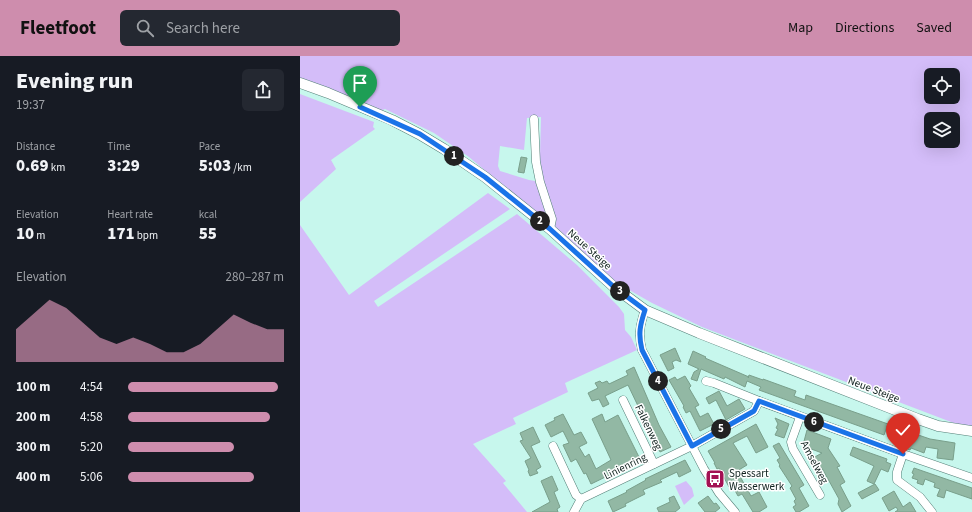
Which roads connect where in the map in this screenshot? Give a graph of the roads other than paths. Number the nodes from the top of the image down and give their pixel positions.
1 (300, 83) edge
2 (534, 119) dead end
3 (550, 229) junction
4 (645, 310) junction
5 (706, 381) dead end
6 (623, 400) dead end
7 (759, 401) junction
8 (800, 417) junction
9 (972, 431) edge
10 (553, 446) dead end
11 (692, 446) junction
12 (903, 454) junction
13 (654, 464) junction
14 (972, 478) edge
15 (820, 495) dead end
16 (582, 499) junction
17 (574, 512) edge
18 (735, 512) edge
19 (932, 512) edge

1 - 3 main road, Neue Steige
2 - 3 street
3 - 4 main road, Neue Steige
4 - 9 main road, Neue Steige
4 - 11 street
5 - 7 street
6 - 13 street, Falkenweg
7 - 8 street
7 - 11 street, Linienring
8 - 12 street
8 - 15 street, Amselweg
10 - 16 street
11 - 13 street, Linienring
11 - 18 street
12 - 14 street
12 - 19 street
13 - 16 street, Linienring
16 - 17 street

